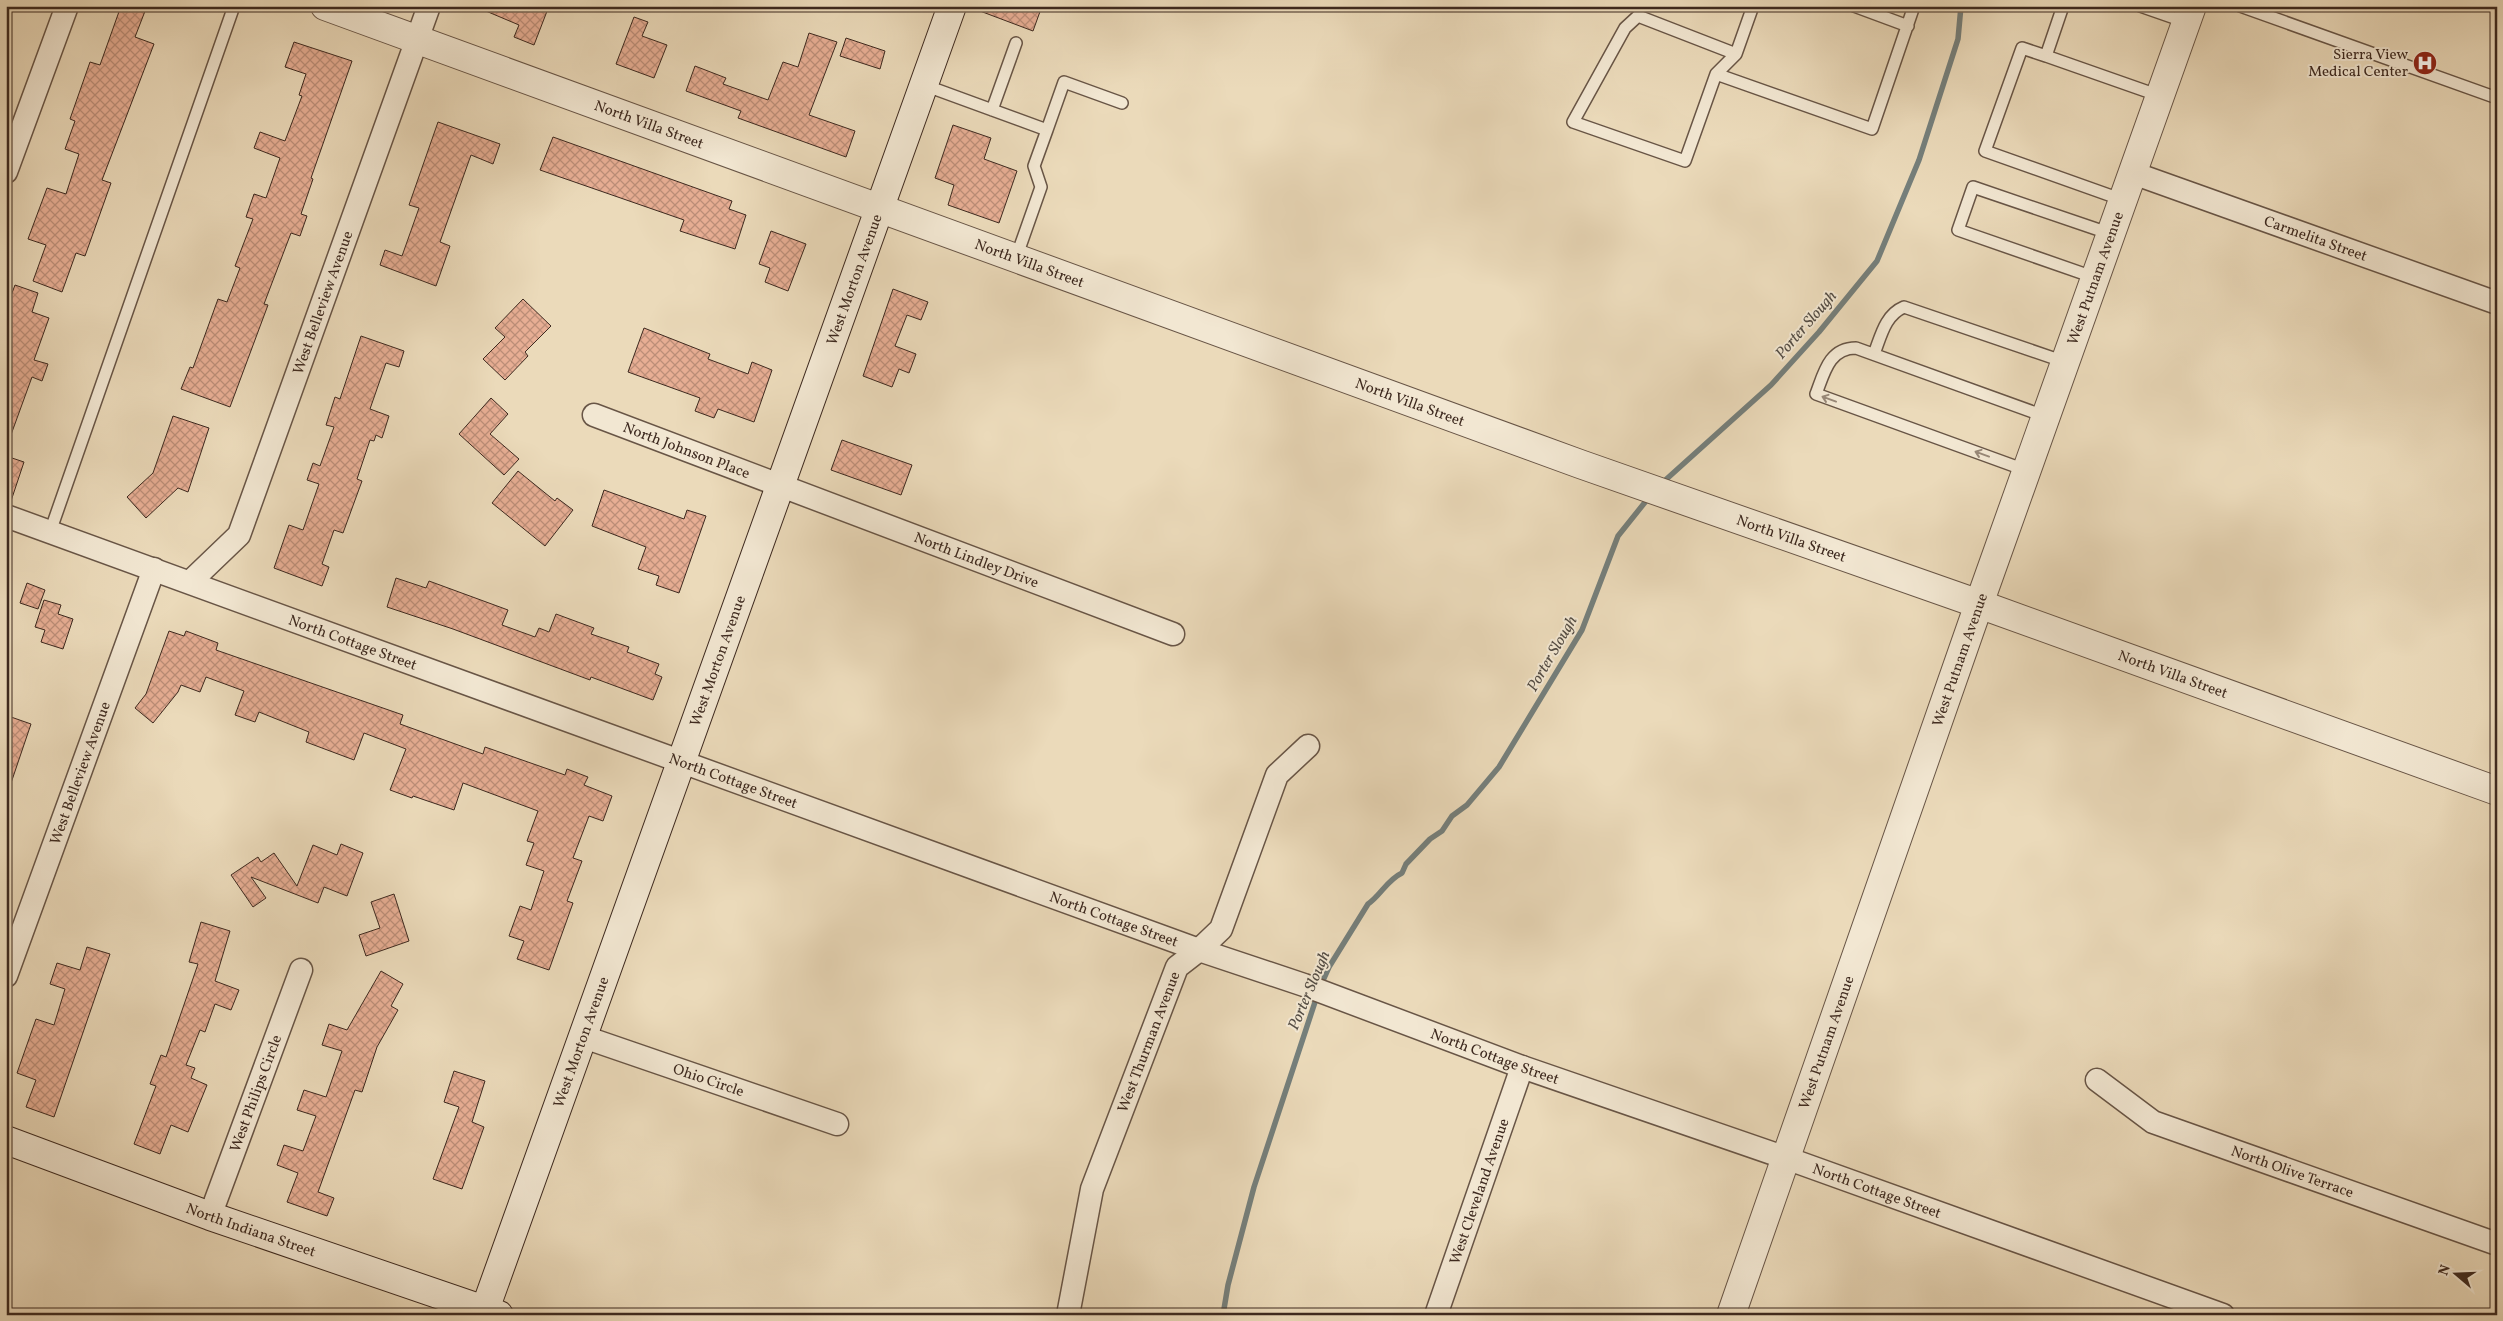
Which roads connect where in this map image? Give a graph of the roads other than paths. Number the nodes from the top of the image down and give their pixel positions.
1 (67, 6) edge
2 (234, 6) edge
3 (326, 6) edge
4 (429, 6) edge
5 (952, 6) edge
6 (1754, 6) edge
7 (1854, 6) edge
8 (1914, 6) edge
9 (2063, 6) edge
10 (2140, 6) edge
11 (2240, 6) edge
12 (2189, 14) edge
13 (1908, 26) junction
14 (417, 40) junction
15 (1016, 43) dead end
16 (1736, 54) junction
17 (2046, 56) junction
18 (1716, 74) junction
19 (924, 85) junction
20 (2160, 96) junction
21 (2497, 98) edge
22 (1122, 103) dead end
23 (992, 110) junction
24 (1047, 130) junction
25 (6, 172) edge
26 (2133, 173) junction
27 (2123, 200) junction
28 (880, 208) junction
29 (2111, 234) junction
30 (1016, 258) junction
31 (2096, 278) junction
32 (2497, 304) edge
33 (1874, 354) junction
34 (2066, 362) junction
35 (594, 415) dead end
36 (2046, 417) junction
37 (2028, 471) junction
38 (779, 487) junction
39 (6, 516) edge
40 (50, 532) junction
41 (154, 570) junction
42 (190, 582) junction
43 (1979, 604) junction
44 (1173, 634) dead end
45 (1308, 746) dead end
46 (681, 762) junction
47 (2497, 791) edge
48 (1199, 950) junction
49 (301, 970) dead end
50 (6, 976) edge
51 (581, 1036) junction
52 (1522, 1067) junction
53 (2097, 1080) dead end
54 (837, 1124) dead end
55 (6, 1140) edge
56 (1786, 1158) junction
57 (210, 1216) junction
58 (2497, 1244) edge
59 (489, 1313) edge
60 (1068, 1315) edge
61 (1436, 1315) edge
62 (1731, 1315) edge
63 (2223, 1315) edge

1 - 25 street
2 - 40 lane
3 - 14 street, North Villa Street
4 - 14 street, West Belleview Avenue
5 - 19 street, West Morton Avenue
6 - 16 lane
7 - 13 lane
8 - 13 lane
9 - 17 lane
10 - 12 lane
11 - 21 lane
12 - 20 street, West Putnam Avenue
13 - 18 lane
14 - 28 street, North Villa Street
14 - 42 street, West Belleview Avenue
15 - 23 lane
16 - 18 lane
16 - 18 lane
17 - 20 lane
17 - 27 lane
19 - 23 lane
19 - 28 street, West Morton Avenue
20 - 26 street, West Putnam Avenue
22 - 24 lane
23 - 24 lane
24 - 30 lane
26 - 27 street, West Putnam Avenue
26 - 32 street, Carmelita Street
27 - 29 street, West Putnam Avenue
28 - 30 street, North Villa Street
28 - 38 street, West Morton Avenue
29 - 31 street, West Putnam Avenue
29 - 31 lane
30 - 43 street, North Villa Street
31 - 34 street, West Putnam Avenue
33 - 34 lane
33 - 36 lane
37 -> 33 lane
34 - 36 street, West Putnam Avenue
35 - 38 street, North Johnson Place
36 - 37 street, West Putnam Avenue
37 - 43 street, West Putnam Avenue
38 - 44 street, North Lindley Drive
38 - 46 street, West Morton Avenue
39 - 40 street, North Cottage Street
40 - 41 street, North Cottage Street
41 - 42 street, North Cottage Street
41 - 50 street, West Belleview Avenue
42 - 46 street, North Cottage Street
43 - 47 street, North Villa Street
43 - 56 street, West Putnam Avenue
45 - 48 street, West Thurman Avenue
46 - 48 street, North Cottage Street
46 - 51 street, West Morton Avenue
48 - 52 street, North Cottage Street
48 - 60 street, West Thurman Avenue
49 - 57 street, West Philips Circle
51 - 54 street, Ohio Circle
51 - 59 street, West Morton Avenue
52 - 56 street, North Cottage Street
52 - 61 street, West Cleveland Avenue
53 - 58 street, North Olive Terrace
55 - 57 street, North Indiana Street
56 - 62 street, West Putnam Avenue
56 - 63 street, North Cottage Street
57 - 59 street, North Indiana Street

